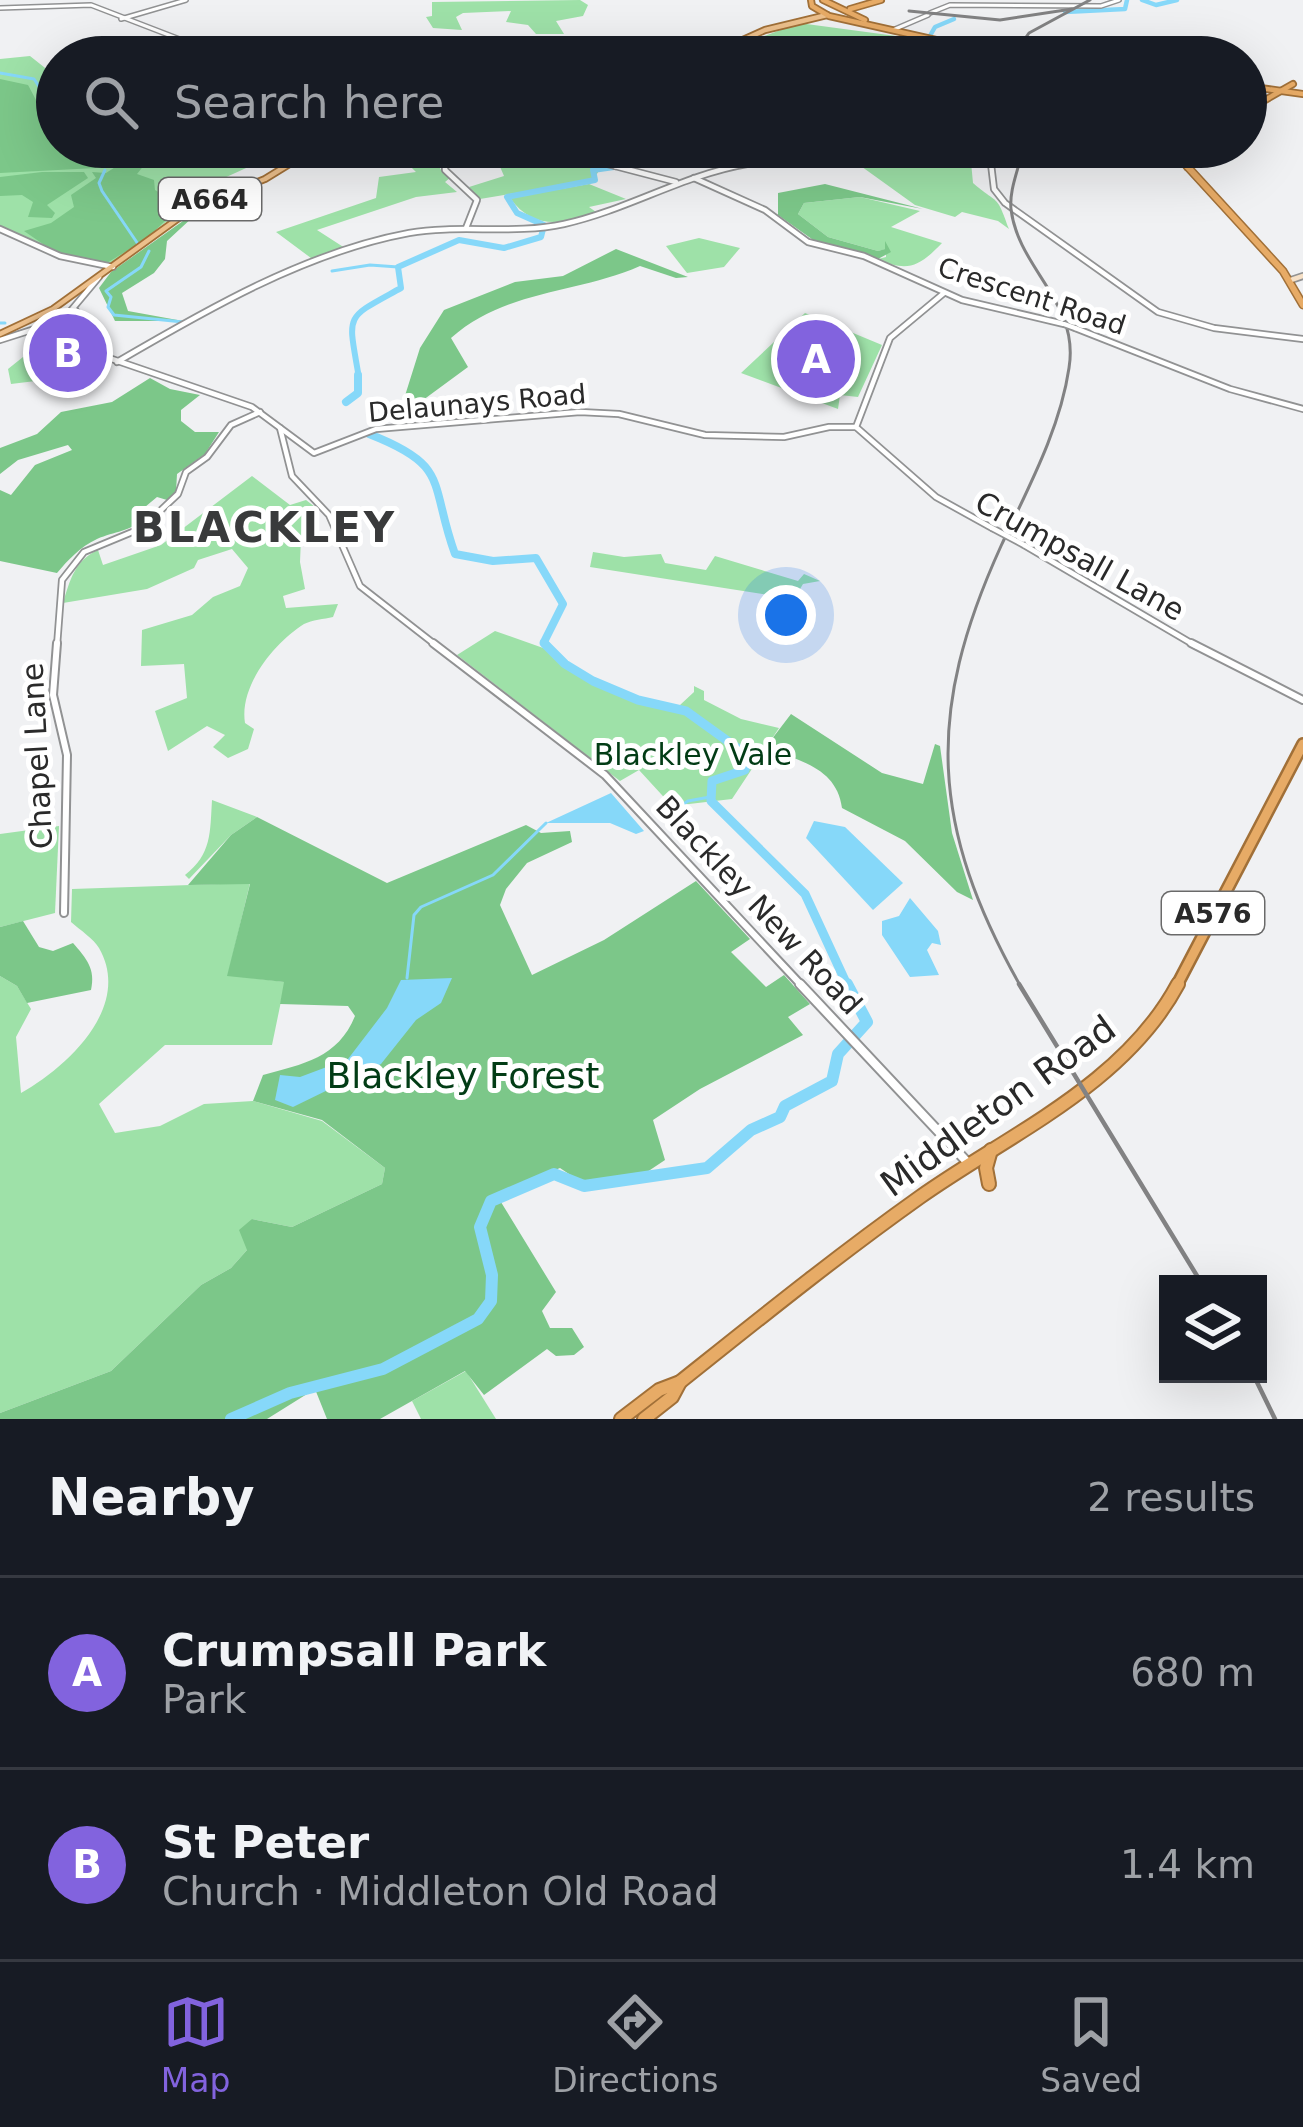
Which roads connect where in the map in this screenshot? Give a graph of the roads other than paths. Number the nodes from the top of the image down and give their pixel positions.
1 (186, 0) edge
2 (811, 0) edge
3 (878, 0) edge
4 (1119, 0) edge
5 (825, 1) edge
6 (0, 8) edge
7 (848, 11) junction
8 (827, 14) junction
9 (121, 19) junction
10 (881, 27) junction
11 (893, 30) junction
12 (168, 36) edge
13 (752, 36) edge
14 (914, 36) edge
15 (1303, 79) edge
16 (1267, 90) edge
17 (1278, 91) junction
18 (1303, 94) edge
19 (1267, 98) edge
20 (282, 168) edge
21 (442, 168) edge
22 (610, 168) edge
23 (737, 168) edge
24 (993, 168) edge
25 (1187, 168) edge
26 (691, 177) junction
27 (676, 182) junction
28 (466, 229) junction
29 (0, 230) edge
30 (113, 267) junction
31 (1303, 276) edge
32 (99, 277) junction
33 (1291, 280) junction
34 (944, 292) junction
35 (1303, 304) edge
36 (75, 310) junction
37 (0, 337) edge
38 (1303, 339) edge
39 (117, 362) junction
40 (1303, 409) edge
41 (260, 412) junction
42 (856, 425) junction
43 (280, 428) junction
44 (1303, 700) edge
45 (1303, 744) edge
46 (64, 913) dead end
47 (991, 1150) junction
48 (969, 1164) junction
49 (989, 1184) dead end
50 (676, 1389) junction
51 (650, 1397) junction
52 (645, 1418) edge
53 (621, 1419) edge
54 (666, 1419) edge

1 - 9 street
2 - 8 highway
3 - 7 highway
4 - 11 street
5 - 7 highway
6 - 9 street
7 - 8 highway
7 - 10 highway
7 - 10 highway
8 - 13 main road
9 - 12 street
10 - 11 highway
11 - 14 highway
15 - 17 highway
16 - 17 highway
17 - 18 highway
17 - 19 highway
20 - 30 main road, A664
21 - 28 street
22 - 27 street
23 - 26 street
24 - 38 street
25 - 33 highway
26 - 27 street
26 - 34 street, Crescent Road
27 - 28 street
28 - 39 street
29 - 30 street
30 - 32 main road, A664
31 - 33 main road
32 - 36 street
32 - 37 main road, A664
33 - 35 highway
34 - 40 street, Crescent Road, bridge
34 - 42 street
36 - 37 street
36 - 39 street
39 - 41 street
41 - 43 street
41 - 46 street, Chapel Lane
42 - 43 street, Delaunays Road
42 - 44 street, Crumpsall Lane, bridge
43 - 48 street, Blackley New Road
45 - 47 highway, Middleton Road / A576
47 - 48 highway, Middleton Road / A576
47 - 49 highway
48 - 50 highway, Middleton Road / A576
50 - 51 highway, Middleton Road / A576
50 - 52 highway, Middleton Road / A576
50 - 54 main road
51 - 52 highway, A576
51 - 53 highway, Middleton Road / A576

